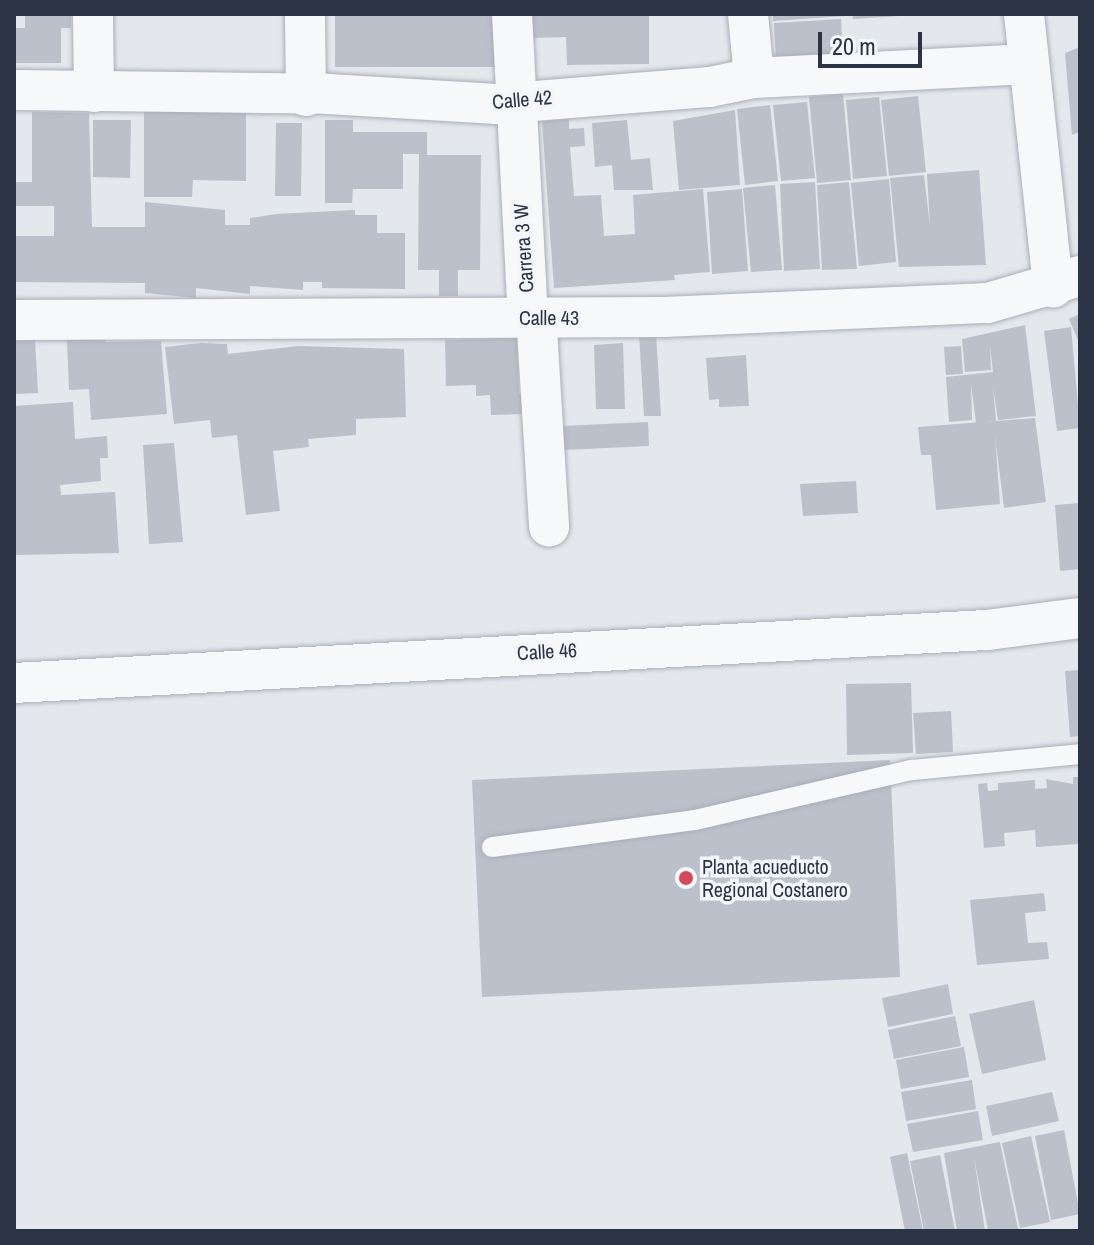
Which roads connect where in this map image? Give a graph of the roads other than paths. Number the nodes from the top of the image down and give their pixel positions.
1 (93, 14) edge
2 (305, 14) edge
3 (512, 14) edge
4 (748, 14) edge
5 (1024, 14) edge
6 (1029, 64) junction
7 (754, 78) junction
8 (14, 90) edge
9 (94, 92) junction
10 (306, 96) junction
11 (514, 102) junction
12 (1067, 282) edge
13 (533, 317) junction
14 (14, 320) edge
15 (549, 527) dead end
16 (1080, 618) edge
17 (14, 683) edge
18 (1080, 754) edge
19 (492, 847) dead end

1 - 9 street
2 - 10 street
3 - 11 street, Carrera 3 W
4 - 7 street
5 - 6 street
6 - 7 street, Calle 42
6 - 12 street
7 - 11 street, Calle 42
8 - 9 street, Calle 42
9 - 10 street, Calle 42
10 - 11 street, Calle 42
11 - 13 street, Carrera 3 W
12 - 13 street, Calle 43
13 - 14 street, Calle 43
13 - 15 street, Carrera 3 W
16 - 17 street, Calle 46
18 - 19 lane

